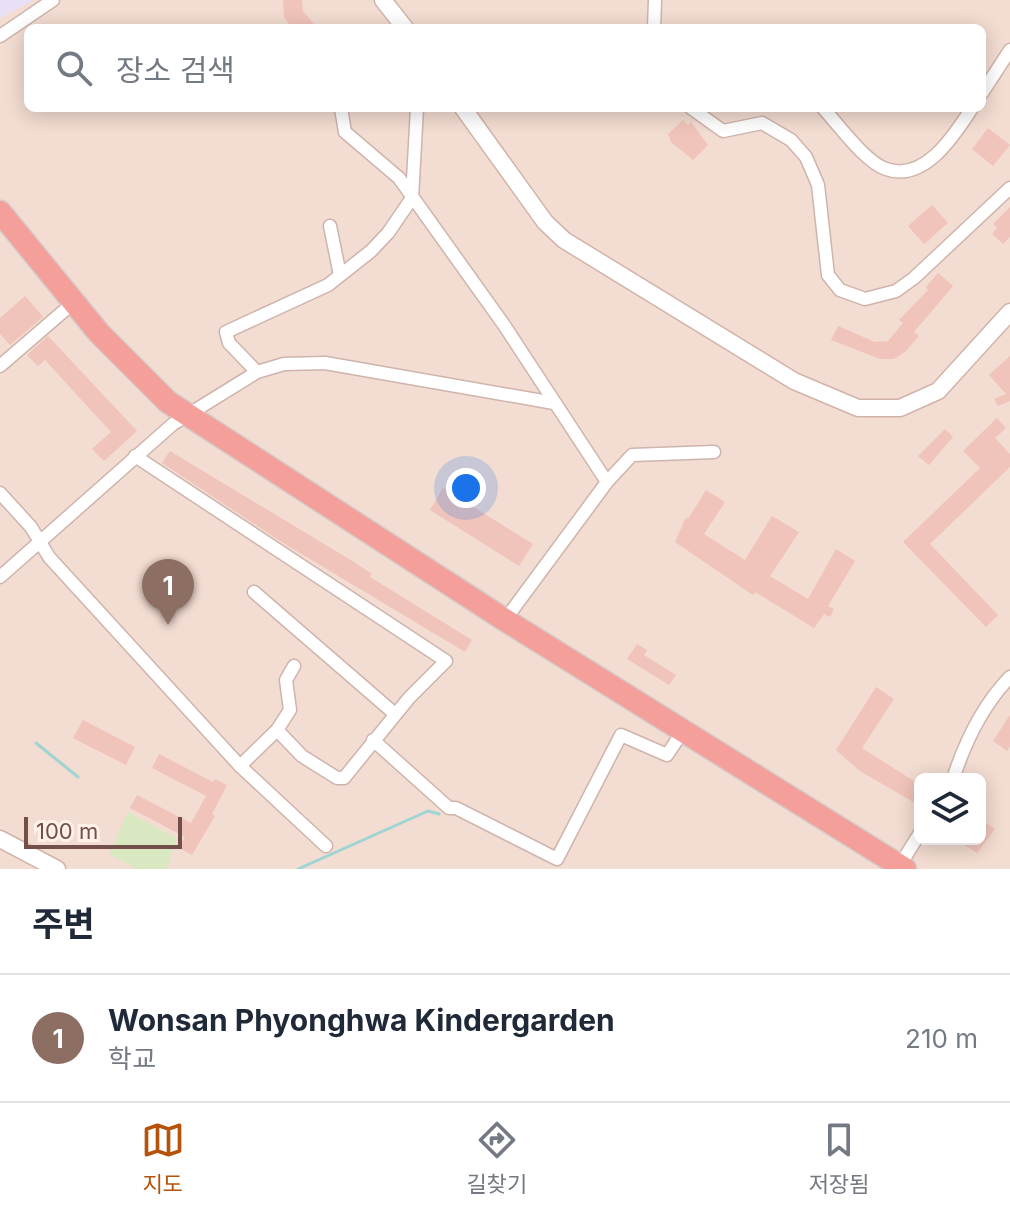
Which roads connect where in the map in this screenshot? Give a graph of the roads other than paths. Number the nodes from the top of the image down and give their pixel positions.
1 (53, 0) edge
2 (383, 0) edge
3 (655, 0) edge
4 (402, 24) edge
5 (654, 24) edge
6 (0, 36) edge
7 (1010, 50) edge
8 (986, 87) edge
9 (342, 112) edge
10 (417, 112) edge
11 (466, 112) edge
12 (697, 112) edge
13 (827, 112) edge
14 (969, 112) edge
15 (1010, 188) edge
16 (412, 198) junction
17 (0, 212) edge
18 (330, 226) dead end
19 (340, 275) junction
20 (73, 303) junction
21 (1010, 312) edge
22 (0, 366) edge
23 (257, 372) junction
24 (554, 403) junction
25 (188, 417) junction
26 (714, 452) dead end
27 (135, 456) junction
28 (607, 482) junction
29 (0, 493) edge
30 (40, 541) junction
31 (0, 577) edge
32 (254, 592) dead end
33 (505, 620) junction
34 (294, 666) dead end
35 (1010, 677) edge
36 (395, 714) junction
37 (277, 730) junction
38 (683, 731) junction
39 (373, 740) junction
40 (240, 766) junction
41 (955, 773) edge
42 (0, 839) edge
43 (914, 844) edge
44 (326, 846) dead end
45 (902, 867) edge
46 (57, 869) edge

1 - 6 street
2 - 4 street
3 - 5 street
7 - 8 street
9 - 16 street
10 - 16 street
11 - 21 street
12 - 15 street
13 - 14 street
16 - 19 street
16 - 24 street
17 - 20 highway
18 - 19 street
19 - 23 street
20 - 22 street
20 - 25 highway
23 - 24 street
23 - 25 street
24 - 28 street
25 - 27 street
25 - 33 highway
26 - 28 street
27 - 30 street
27 - 36 street
28 - 33 street
29 - 30 street
30 - 31 street
30 - 40 street
32 - 36 street
33 - 38 highway
34 - 37 street
35 - 41 street
36 - 39 street
37 - 39 street
37 - 40 street
38 - 39 street
38 - 45 highway
40 - 44 street
42 - 46 street
43 - 45 street

